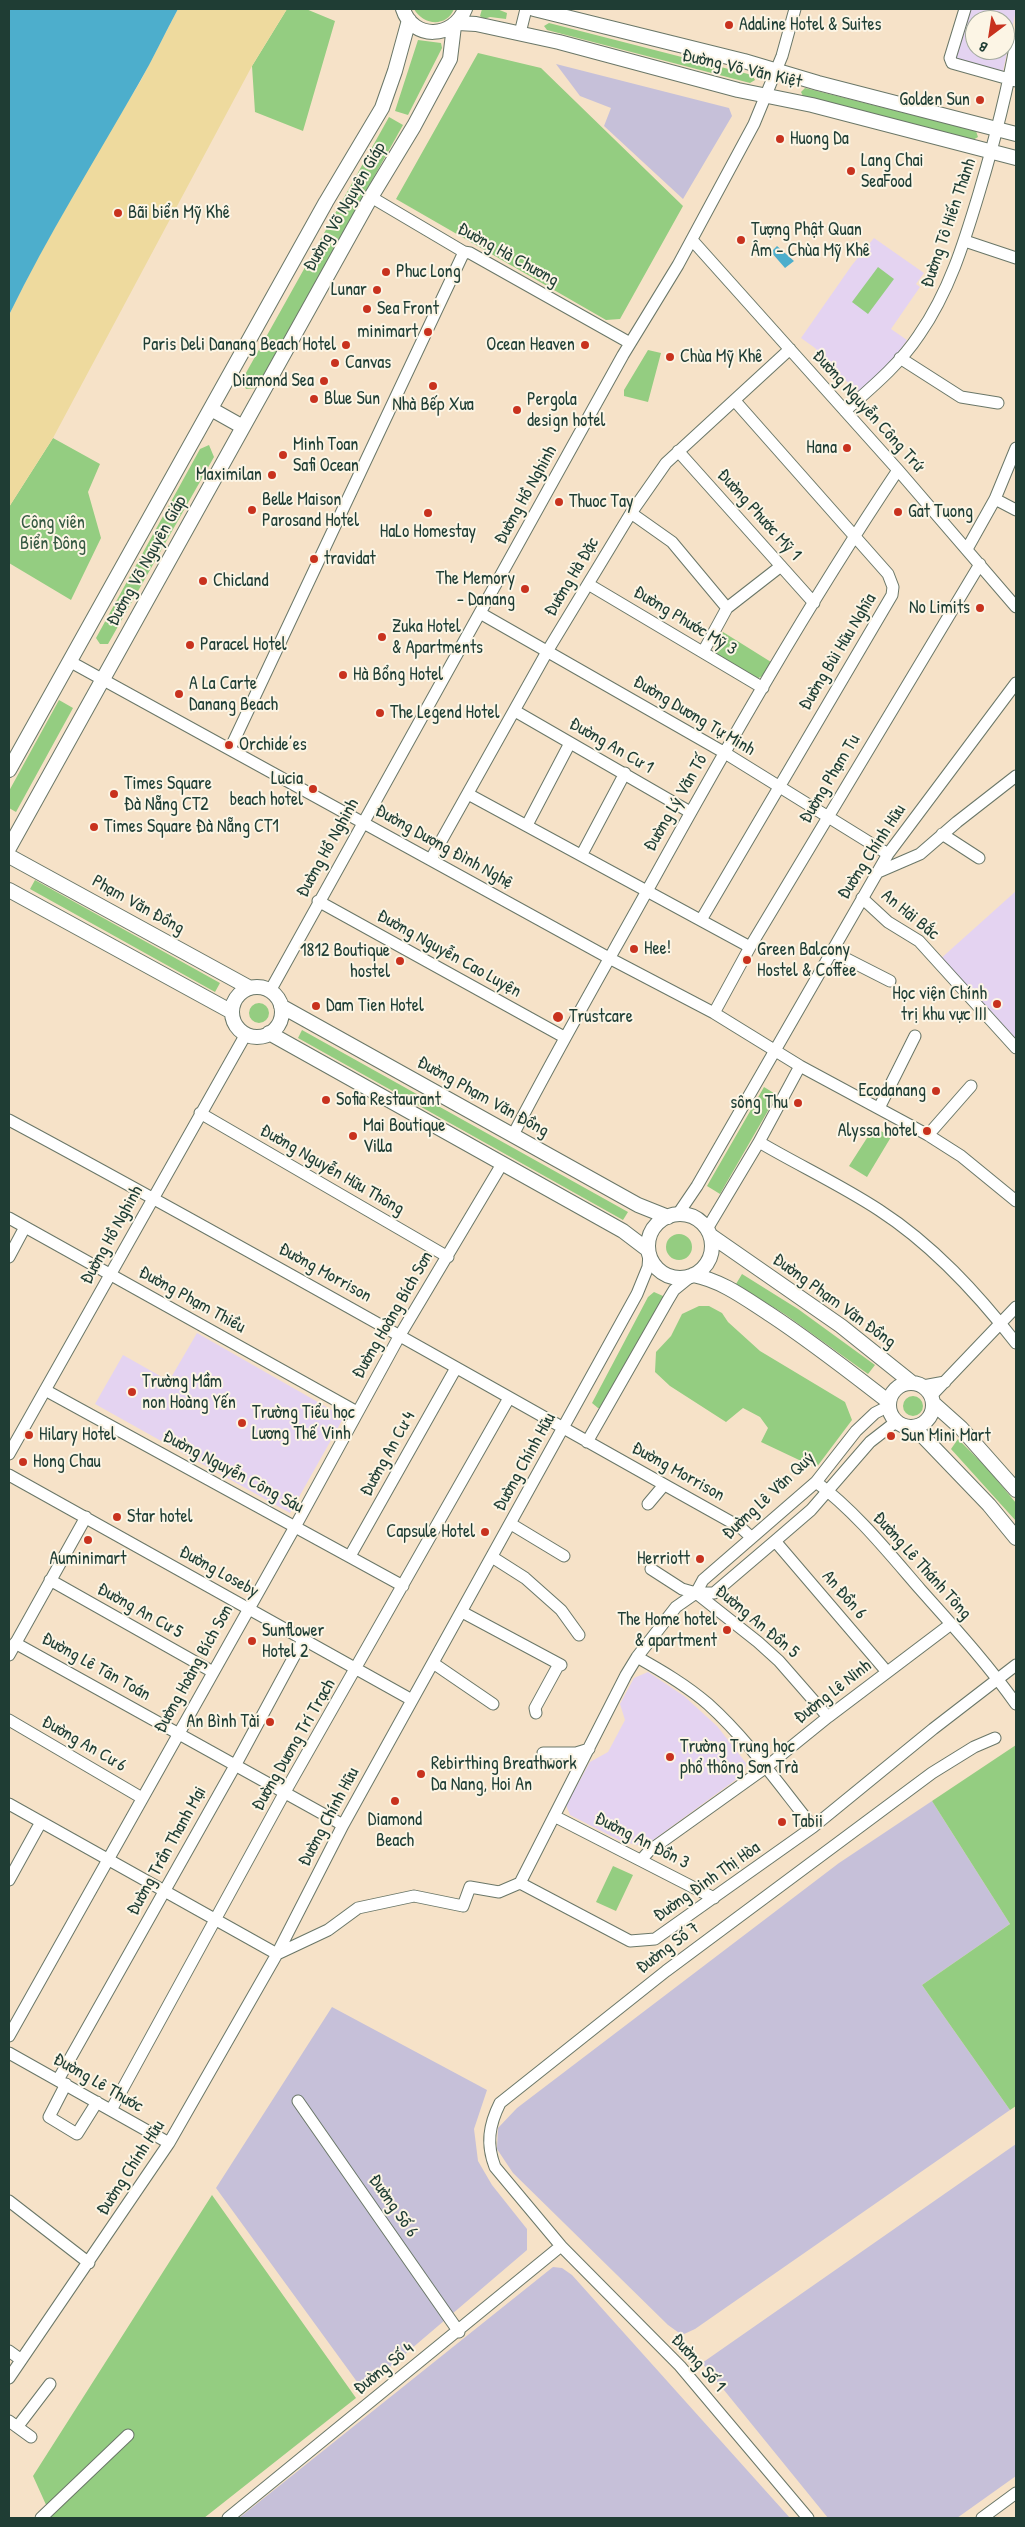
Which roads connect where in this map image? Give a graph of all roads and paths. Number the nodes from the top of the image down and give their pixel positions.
1 (465, 9) edge
2 (526, 9) edge
3 (534, 9) edge
4 (795, 9) edge
5 (964, 9) edge
6 (406, 14) edge
7 (456, 25) junction
8 (520, 33) junction
9 (1016, 42) edge
10 (777, 70) junction
11 (1012, 80) edge
12 (766, 95) junction
13 (997, 129) junction
14 (1016, 134) edge
15 (991, 151) junction
16 (1016, 158) edge
17 (370, 197) junction
18 (692, 240) junction
19 (965, 241) junction
20 (469, 251) junction
21 (1016, 258) edge
22 (630, 343) junction
23 (790, 349) junction
24 (900, 358) junction
25 (735, 401) junction
26 (998, 403) dead end
27 (211, 409) junction
28 (845, 411) junction
29 (243, 427) junction
30 (1016, 448) edge
31 (678, 451) junction
32 (898, 470) junction
33 (995, 499) junction
34 (1016, 510) edge
35 (631, 513) junction
36 (854, 538) junction
37 (967, 549) junction
38 (980, 564) junction
39 (781, 566) junction
40 (588, 584) junction
41 (814, 603) junction
42 (1016, 607) edge
43 (727, 608) junction
44 (480, 613) junction
45 (548, 650) junction
46 (703, 652) junction
47 (69, 661) junction
48 (102, 680) junction
49 (1016, 683) edge
50 (763, 688) junction
51 (515, 711) junction
52 (570, 743) junction
53 (230, 749) junction
54 (724, 753) junction
55 (9, 770) edge
56 (626, 773) junction
57 (1016, 776) edge
58 (778, 787) junction
59 (468, 794) junction
60 (690, 812) junction
61 (828, 817) junction
62 (363, 822) junction
63 (528, 825) junction
64 (942, 834) junction
65 (9, 848) edge
66 (582, 854) junction
67 (888, 854) junction
68 (9, 856) edge
69 (979, 858) dead end
70 (431, 859) junction
71 (876, 873) junction
72 (9, 890) edge
73 (647, 891) junction
74 (862, 898) junction
75 (318, 902) junction
76 (701, 920) junction
77 (750, 947) junction
78 (831, 951) junction
79 (609, 958) junction
80 (890, 981) dead end
81 (250, 988) junction
82 (270, 991) junction
83 (281, 1006) junction
84 (232, 1012) junction
85 (714, 1013) junction
86 (269, 1033) junction
87 (246, 1034) junction
88 (915, 1036) dead end
89 (564, 1037) junction
90 (1016, 1048) edge
91 (774, 1050) junction
92 (800, 1066) junction
93 (971, 1086) dead end
94 (879, 1108) junction
95 (200, 1113) junction
96 (9, 1120) edge
97 (513, 1135) junction
98 (928, 1135) junction
99 (759, 1142) junction
100 (502, 1164) junction
101 (153, 1197) junction
102 (1016, 1201) edge
103 (673, 1216) junction
104 (9, 1218) edge
105 (25, 1227) junction
106 (708, 1232) junction
107 (648, 1252) junction
108 (448, 1256) junction
109 (9, 1257) edge
110 (110, 1274) junction
111 (692, 1276) junction
112 (1016, 1307) edge
113 (1000, 1322) junction
114 (400, 1335) junction
115 (1016, 1343) edge
116 (456, 1368) junction
117 (45, 1390) junction
118 (925, 1392) junction
119 (509, 1398) junction
120 (889, 1404) junction
121 (358, 1412) junction
122 (897, 1421) junction
123 (914, 1426) junction
124 (564, 1429) junction
125 (587, 1442) junction
126 (9, 1454) edge
127 (9, 1475) edge
128 (816, 1482) junction
129 (664, 1485) junction
130 (1016, 1490) edge
131 (828, 1491) junction
132 (648, 1504) dead end
133 (86, 1518) junction
134 (511, 1524) junction
135 (296, 1525) junction
136 (751, 1537) junction
137 (1016, 1538) edge
138 (775, 1541) junction
139 (350, 1556) junction
140 (564, 1556) dead end
141 (492, 1557) junction
142 (651, 1569) dead end
143 (50, 1580) junction
144 (403, 1586) junction
145 (696, 1593) junction
146 (248, 1608) junction
147 (462, 1612) junction
148 (951, 1624) junction
149 (579, 1635) dead end
150 (304, 1638) junction
151 (15, 1643) junction
152 (9, 1655) edge
153 (637, 1657) junction
154 (433, 1663) junction
155 (1016, 1665) edge
156 (357, 1669) junction
157 (213, 1672) junction
158 (887, 1672) junction
159 (998, 1678) junction
160 (412, 1700) junction
161 (492, 1704) dead end
162 (1016, 1704) edge
163 (536, 1713) dead end
164 (828, 1717) junction
165 (9, 1720) edge
166 (179, 1732) junction
167 (995, 1738) dead end
168 (589, 1750) junction
169 (543, 1753) dead end
170 (236, 1764) junction
171 (766, 1768) junction
172 (285, 1792) junction
173 (142, 1798) junction
174 (9, 1804) edge
175 (554, 1816) junction
176 (41, 1822) junction
177 (343, 1825) junction
178 (813, 1827) junction
179 (108, 1860) junction
180 (642, 1860) junction
181 (9, 1880) edge
182 (520, 1883) junction
183 (164, 1892) junction
184 (714, 1898) junction
185 (216, 1921) junction
186 (277, 1954) junction
187 (9, 2036) edge
188 (9, 2053) edge
189 (62, 2082) junction
190 (298, 2101) dead end
191 (97, 2102) junction
192 (111, 2110) junction
193 (170, 2143) junction
194 (9, 2201) edge
195 (558, 2242) junction
196 (89, 2263) junction
197 (459, 2332) junction
198 (9, 2351) edge
199 (20, 2358) junction
200 (9, 2378) edge
201 (50, 2384) dead end
202 (13, 2424) edge
203 (128, 2436) dead end
204 (31, 2437) dead end
205 (1016, 2493) edge
206 (41, 2518) edge
207 (228, 2518) edge
208 (808, 2518) edge
209 (982, 2518) edge

1 - 7 main road, Đường Võ Nguyên Giáp
2 - 8 street
3 - 10 main road, Đường Võ Văn Kiệt
4 - 10 street, Đường Hồ Nghinh
5 - 11 street
6 - 7 main road, Đường Võ Văn Kiệt
6 - 27 main road, Đường Võ Nguyên Giáp
7 - 8 main road, Đường Võ Văn Kiệt
7 - 17 main road, Đường Võ Nguyên Giáp
8 - 12 main road, Đường Võ Văn Kiệt
9 - 11 street, Đường Tô Hiến Thành
10 - 12 street, Đường Hồ Nghinh
10 - 13 main road, Đường Võ Văn Kiệt
11 - 13 street, Đường Tô Hiến Thành
12 - 15 main road, Đường Võ Văn Kiệt
12 - 18 street, Đường Hồ Nghinh
13 - 14 main road, Đường Võ Văn Kiệt
13 - 15 street, Đường Tô Hiến Thành
15 - 16 main road, Đường Võ Văn Kiệt
15 - 19 street, Đường Tô Hiến Thành
17 - 20 street, Đường Hà Chương
17 - 29 main road, Đường Võ Nguyên Giáp
18 - 22 street, Đường Hồ Nghinh
18 - 23 street, Đường Nguyễn Công Trứ
19 - 21 street
19 - 24 street, Đường Tô Hiến Thành
20 - 22 street, Đường Hà Chương
20 - 53 street
22 - 44 street, Đường Hồ Nghinh
23 - 25 street, Đường Hà Đặc
23 - 28 street, Đường Nguyễn Công Trứ
24 - 26 street
24 - 28 street, Đường Tô Hiến Thành
25 - 31 street, Đường Hà Đặc
25 - 36 street, Đường Bùi Hữu Nghĩa
27 - 29 main road
27 - 47 main road, Đường Võ Nguyên Giáp
28 - 32 street, Đường Nguyễn Công Trứ
29 - 48 main road, Đường Võ Nguyên Giáp
30 - 33 street
31 - 35 street, Đường Hà Đặc
31 - 39 street, Đường Phước Mỹ 1
32 - 36 street, Đường Lý Văn Tố
32 - 37 street, Đường Nguyễn Công Trứ
33 - 34 street
33 - 37 street
35 - 40 street, Đường Hà Đặc
35 - 43 street
36 - 41 street, Đường Lý Văn Tố
36 - 58 street, Đường Bùi Hữu Nghĩa
37 - 38 street, Đường Nguyễn Công Trứ
38 - 42 street, Đường Nguyễn Công Trứ
38 - 61 street, Đường Phạm Tu
39 - 41 street, Đường Phước Mỹ 1
39 - 43 street
40 - 45 street, Đường Hà Đặc
40 - 46 street, Đường Phước Mỹ 3
41 - 50 street, Đường Lý Văn Tố
43 - 46 street
44 - 45 street, Đường Dương Tự Minh
44 - 62 street, Đường Hồ Nghinh
45 - 51 street, Đường Hà Đặc
45 - 54 street, Đường Dương Tự Minh
46 - 50 street, Đường Phước Mỹ 3
47 - 48 street, Đường Dương Đình Nghệ
47 - 55 main road, Đường Võ Nguyên Giáp
48 - 53 street, Đường Dương Đình Nghệ
48 - 65 main road, Đường Võ Nguyên Giáp
49 - 67 street, Đường Chính Hữu
50 - 54 street, Đường Lý Văn Tố
51 - 52 street, Đường An Cư 1
51 - 59 street, Đường Hà Đặc
52 - 56 street, Đường An Cư 1
52 - 63 street
53 - 62 street, Đường Dương Đình Nghệ
54 - 58 street, Đường Dương Tự Minh
54 - 60 street, Đường Lý Văn Tố
56 - 60 street, Đường An Cư 1
56 - 66 street
57 - 64 street
58 - 61 street, Đường Dương Tự Minh
58 - 76 street, Đường Bùi Hữu Nghĩa
59 - 63 street
59 - 70 street, Đường Hà Đặc
60 - 73 street, Đường Lý Văn Tố
61 - 67 street, Đường Dương Tự Minh
61 - 77 street, Đường Phạm Tu
62 - 70 street, Đường Dương Đình Nghệ
62 - 75 street, Đường Hồ Nghinh
63 - 66 street
64 - 69 street
64 - 71 street
66 - 73 street
67 - 71 street, Đường Chính Hữu
68 - 81 main road, Phạm Văn Đồng
70 - 79 street, Đường Dương Đình Nghệ
71 - 74 street, Đường Chính Hữu
72 - 84 main road
73 - 76 street
73 - 79 street, Đường Lý Văn Tố
74 - 78 street, Đường Chính Hữu
74 - 90 street, An Hải Bắc
75 - 82 street, Đường Hồ Nghinh
75 - 89 street, Đường Nguyễn Cao Luyện
76 - 77 street
77 - 85 street, Đường Phạm Tu
78 - 80 street
78 - 91 street, Đường Chính Hữu
79 - 85 street, Đường Dương Đình Nghệ
79 - 89 street, Đường Lý Văn Tố
81 - 82 main road
81 - 84 main road
82 - 83 main road
83 - 86 main road
83 - 97 main road, Đường Phạm Văn Đồng
84 - 87 main road
85 - 91 street, Đường Dương Đình Nghệ
86 - 87 main road
86 - 100 main road
87 - 95 street, Đường Hồ Nghinh
88 - 94 street
89 - 97 street, Đường Lý Văn Tố
91 - 92 street
91 - 103 street, Đường Chính Hữu
92 - 94 street
92 - 99 street
93 - 98 street
94 - 98 street
95 - 101 street, Đường Hồ Nghinh
95 - 108 street, Đường Nguyễn Hữu Thông
96 - 101 street, Đường Morrison
97 - 103 main road, Đường Phạm Văn Đồng
98 - 102 street
99 - 106 street
99 - 113 street
100 - 107 main road
100 - 108 street, Đường Hoàng Bích Sơn
101 - 110 street, Đường Hồ Nghinh
101 - 114 street, Đường Morrison
103 - 106 main road
103 - 107 main road
104 - 105 street, Đường Phạm Thiều
105 - 109 street
105 - 110 street, Đường Phạm Thiều
106 - 111 main road
106 - 118 main road, Đường Phạm Văn Đồng
107 - 111 main road
107 - 124 street, Đường Chính Hữu
108 - 114 street, Đường Hoàng Bích Sơn
110 - 117 street, Đường Hồ Nghinh
110 - 121 street, Đường Phạm Thiều
111 - 120 main road
111 - 125 street
112 - 113 street
113 - 115 street
113 - 118 street
114 - 116 street, Đường Morrison
114 - 121 street, Đường Hoàng Bích Sơn
116 - 119 street, Đường Morrison
116 - 139 street, Đường An Cư 4
117 - 126 street, Đường Hồ Nghinh
117 - 135 street, Đường Nguyễn Công Sáu
118 - 120 main road
118 - 123 main road
118 - 130 main road, Đường Phạm Văn Đồng
119 - 124 street, Đường Morrison
119 - 144 street, Đường Dương Trí Trạch
120 - 122 main road
120 - 128 street, Đường Lê Văn Quý
121 - 135 street, Đường Hoàng Bích Sơn
122 - 123 main road
122 - 131 street, Đường Lê Văn Quý
123 - 137 main road
124 - 125 street, Đường Morrison
124 - 134 street, Đường Chính Hữu
125 - 129 street, Đường Morrison
127 - 133 street, Đường Loseby
128 - 131 street, Đường Lê Thánh Tông
128 - 136 street, Đường Lê Văn Quý
129 - 132 street
129 - 136 street, Đường Morrison
131 - 138 street, Đường Lê Văn Quý
131 - 148 street, Đường Lê Thánh Tông
133 - 143 street
133 - 146 street, Đường Loseby
134 - 140 street
134 - 141 street, Đường Chính Hữu
135 - 139 street, Đường Nguyễn Công Sáu
135 - 146 street, Đường Hoàng Bích Sơn
136 - 145 street, Đường Lê Văn Quý
138 - 145 street, Đường Lê Văn Quý
138 - 158 street, An Đồn 6
139 - 144 street, Đường Nguyễn Công Sáu
141 - 147 street, Đường Chính Hữu
141 - 149 street
142 - 145 street, Đường An Đồn 5
143 - 151 street
143 - 157 street, Đường An Cư 5
144 - 156 street, Đường Dương Trí Trạch
145 - 153 street, Đường Lê Văn Quý
145 - 164 street, Đường An Đồn 5
146 - 150 street, Đường Loseby
146 - 157 street, Đường Hoàng Bích Sơn
147 - 154 street, Đường Chính Hữu
147 - 163 street
148 - 158 street, Đường Lê Ninh
148 - 159 street, Đường Lê Thánh Tông
150 - 156 street, Đường Loseby
150 - 170 street, Đường Trần Thanh Mại
151 - 152 street
151 - 166 street, Đường Lê Tân Toán
153 - 168 street, Đường Lê Văn Quý
153 - 171 street
154 - 160 street, Đường Chính Hữu
154 - 161 street
155 - 159 street, Đường Đinh Thị Hòa
156 - 160 street, Đường Loseby
156 - 172 street, Đường Dương Trí Trạch
157 - 166 street, Đường Hoàng Bích Sơn
158 - 164 street, Đường Lê Ninh
159 - 162 street, Đường Lê Thánh Tông
159 - 178 street, Đường Đinh Thị Hòa
160 - 177 street, Đường Chính Hữu
164 - 171 street, Đường Lê Ninh
165 - 173 street, Đường An Cư 6
166 - 170 street, Đường Lê Tân Toán
166 - 173 street, Đường Hoàng Bích Sơn
167 - 195 street, Đường Số 7
168 - 169 street
168 - 175 street, Đường Lê Văn Quý
170 - 172 street, Đường Lê Tân Toán
170 - 183 street, Đường Trần Thanh Mại
171 - 178 street
171 - 180 street, Đường Lê Ninh
172 - 177 street, Đường Lê Tân Toán
172 - 185 street, Đường Dương Trí Trạch
173 - 179 street, Đường Hoàng Bích Sơn
174 - 176 street
175 - 180 street, Đường An Đồn 3
175 - 182 street, Đường Lê Văn Quý
176 - 179 street
176 - 181 street
177 - 186 street, Đường Chính Hữu
178 - 184 street, Đường Đinh Thị Hòa
179 - 183 street
179 - 187 street, Đường Hoàng Bích Sơn
180 - 184 street, Đường An Đồn 3
182 - 184 street, Đường Đinh Thị Hòa
182 - 186 street
183 - 185 street
183 - 189 street, Đường Trần Thanh Mại
185 - 186 street
185 - 192 street, Đường Dương Trí Trạch
186 - 193 street, Đường Chính Hữu
188 - 189 street, Đường Lê Thước
189 - 191 street, Đường Lê Thước
189 - 191 street, Đường Trần Thanh Mại
190 - 197 street, Đường Số 6
191 - 192 street, Đường Lê Thước
192 - 193 street, Đường Lê Thước
193 - 196 street, Đường Chính Hữu
194 - 196 street
195 - 197 street, Đường Số 4
195 - 208 street, Đường Số 1
196 - 199 street, Đường Chính Hữu
197 - 207 street, Đường Số 4
198 - 199 street
199 - 200 street, Đường Chính Hữu
201 - 202 street
202 - 204 street
203 - 206 street
205 - 209 street

